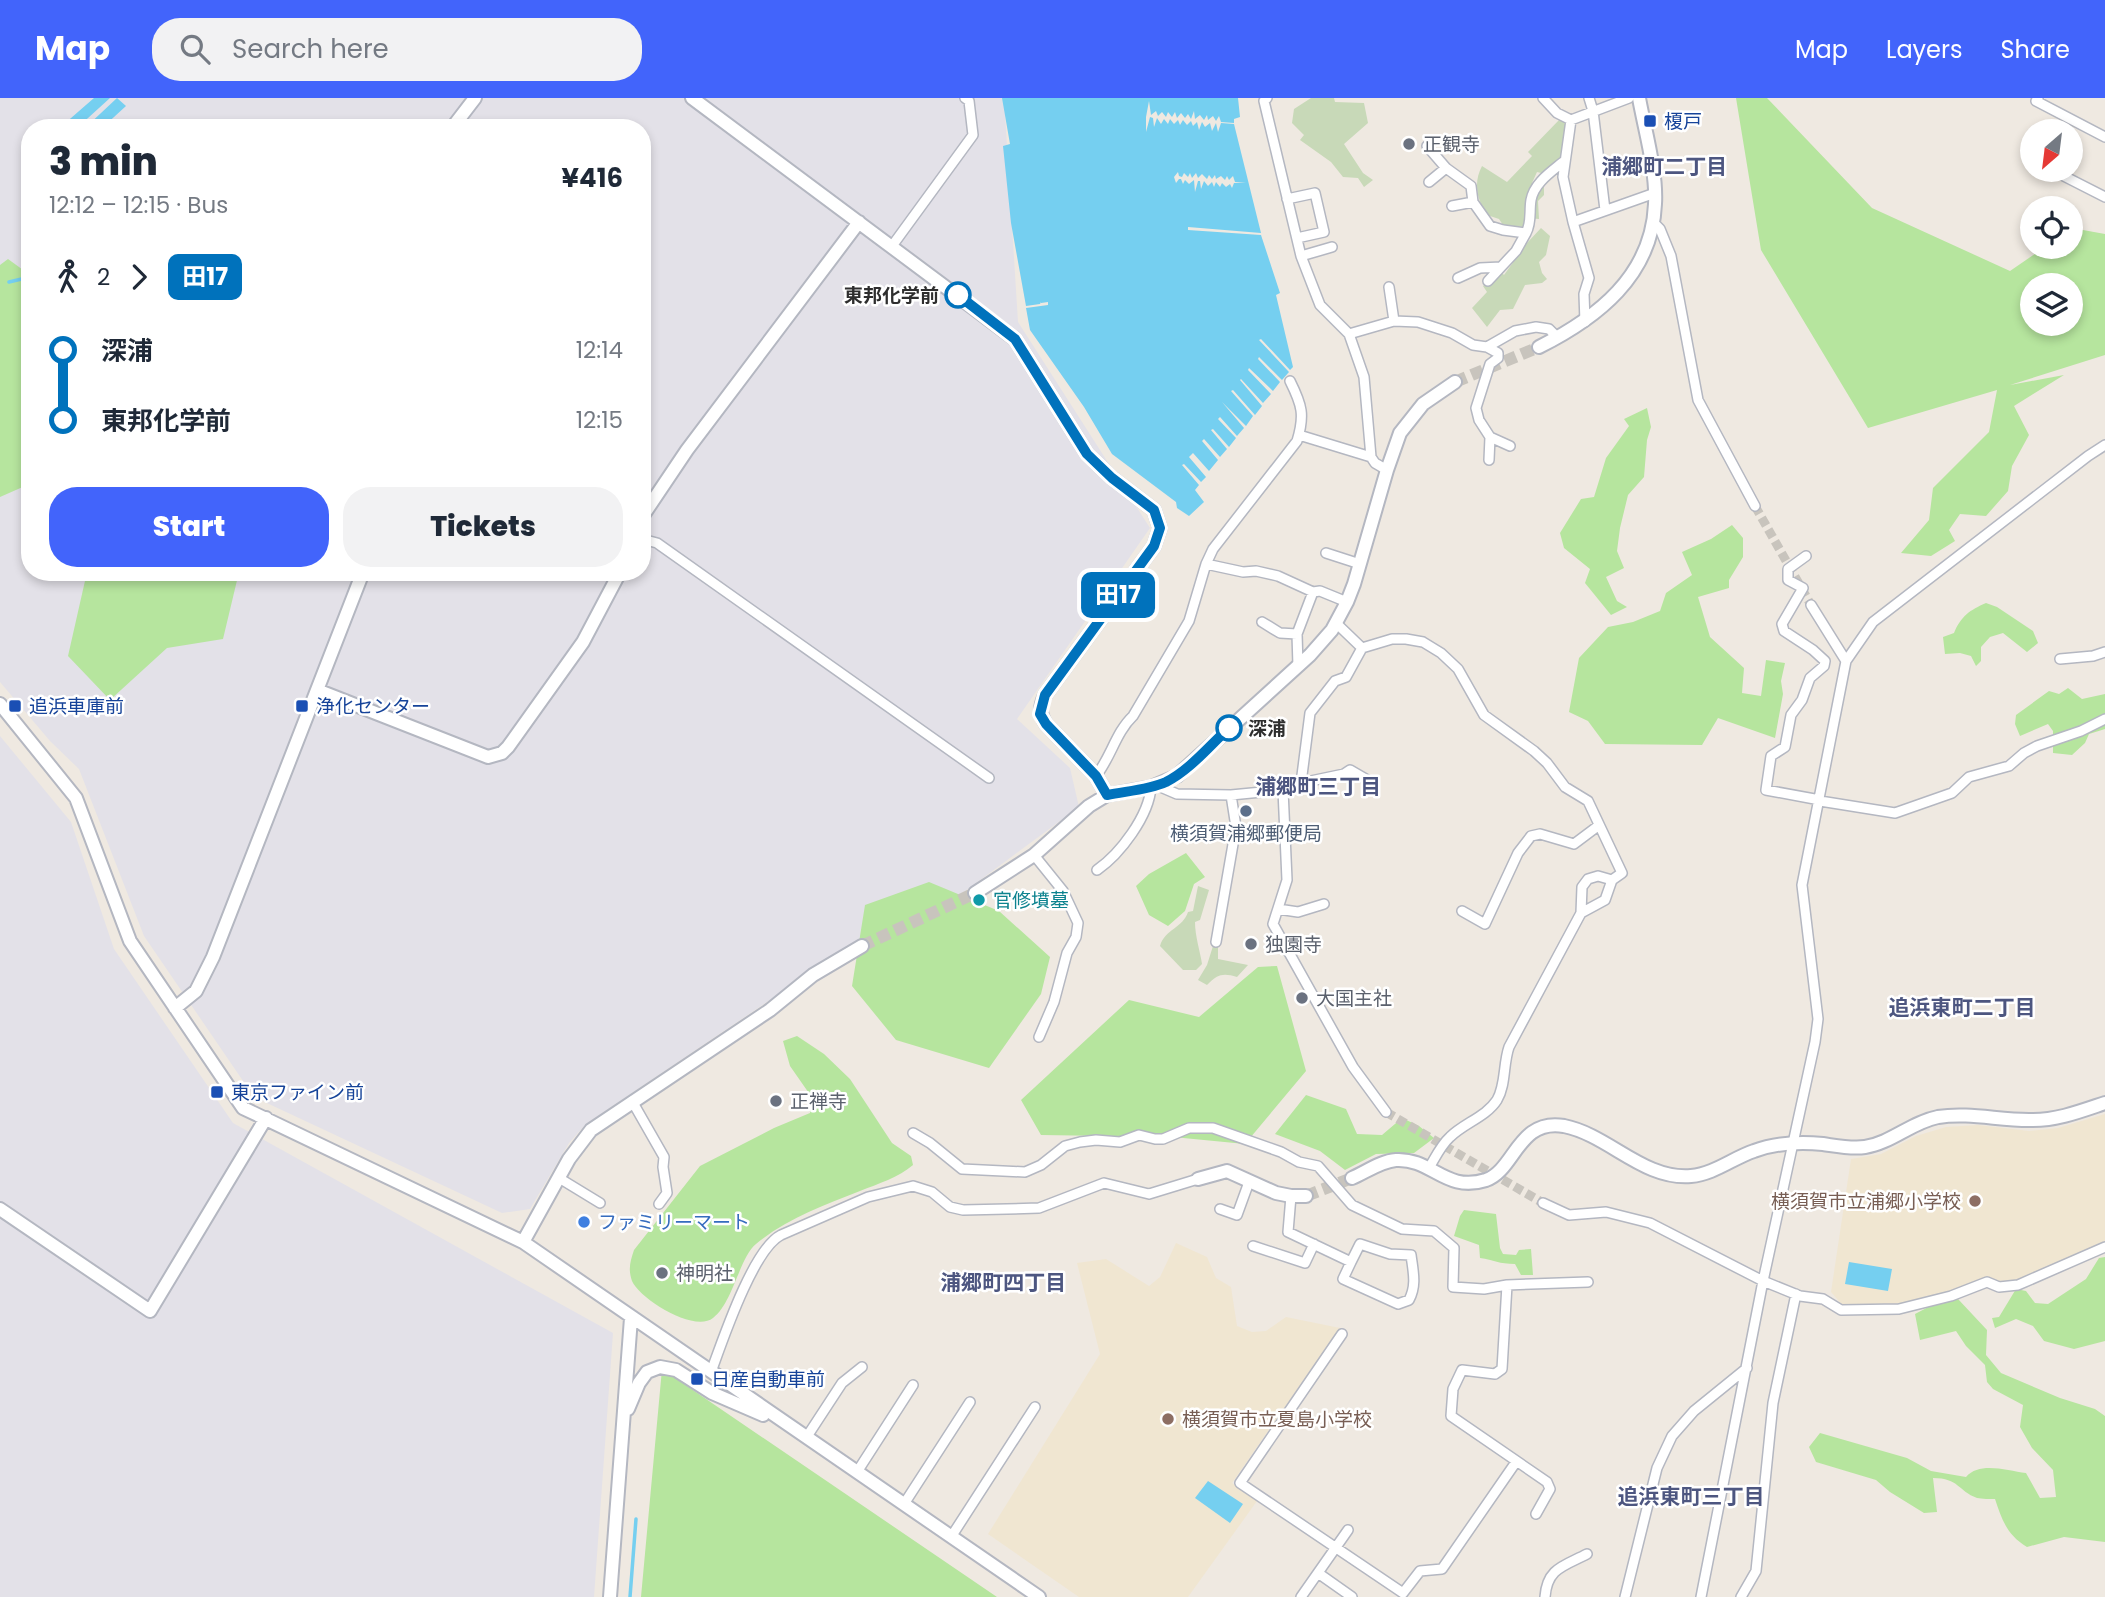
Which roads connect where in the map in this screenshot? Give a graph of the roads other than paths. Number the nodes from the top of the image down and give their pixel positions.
1 (475, 98) edge
2 (692, 98) edge
3 (965, 98) edge
4 (1267, 98) edge
5 (1543, 98) edge
6 (1589, 98) edge
7 (1629, 98) edge
8 (1639, 98) edge
9 (2038, 98) edge
10 (1593, 111) junction
11 (459, 119) edge
12 (2070, 119) edge
13 (1570, 120) junction
14 (2083, 126) edge
15 (2105, 137) edge
16 (1427, 146) dead end
17 (1563, 162) junction
18 (1446, 168) junction
19 (2076, 182) edge
20 (1429, 183) dead end
21 (1655, 193) junction
22 (2105, 197) edge
23 (1287, 199) junction
24 (1473, 202) junction
25 (1452, 206) dead end
26 (1605, 211) junction
27 (859, 222) junction
28 (1573, 222) junction
29 (1653, 222) junction
30 (1526, 233) junction
31 (1297, 238) junction
32 (892, 246) junction
33 (1332, 247) dead end
34 (1301, 256) junction
35 (1501, 267) junction
36 (1458, 278) dead end
37 (1488, 281) dead end
38 (1390, 288) dead end
39 (1394, 321) junction
40 (1585, 322) junction
41 (1349, 334) junction
42 (1558, 338) junction
43 (1487, 347) junction
44 (1539, 347) tunnel mouth
45 (1290, 382) dead end
46 (1455, 382) tunnel mouth
47 (1299, 435) junction
48 (1490, 437) junction
49 (1510, 446) dead end
50 (2105, 446) edge
51 (1371, 457) junction
52 (1489, 460) dead end
53 (1387, 470) junction
54 (651, 504) edge
55 (1755, 506) tunnel mouth
56 (651, 541) edge
57 (1326, 553) dead end
58 (1806, 556) dead end
59 (1206, 564) junction
60 (1360, 564) junction
61 (359, 581) edge
62 (615, 581) edge
63 (1313, 592) junction
64 (1347, 603) junction
65 (1811, 606) tunnel mouth
66 (1262, 622) dead end
67 (1336, 623) junction
68 (1297, 634) junction
69 (1362, 648) junction
70 (2105, 652) edge
71 (2060, 659) dead end
72 (1846, 661) junction
73 (1298, 666) junction
74 (317, 690) junction
75 (0, 704) edge
76 (2105, 719) edge
77 (1096, 776) junction
78 (989, 778) dead end
79 (1368, 781) dead end
80 (1301, 783) junction
81 (1154, 786) junction
82 (1283, 790) junction
83 (1107, 795) junction
84 (1231, 795) junction
85 (1820, 800) junction
86 (1598, 826) junction
87 (1034, 855) junction
88 (1097, 870) dead end
89 (1612, 880) junction
90 (975, 892) tunnel mouth
91 (1324, 904) dead end
92 (1278, 909) junction
93 (1462, 911) dead end
94 (1581, 913) junction
95 (1216, 942) dead end
96 (862, 946) tunnel mouth
97 (175, 1009) junction
98 (1039, 1037) dead end
99 (632, 1101) junction
100 (2105, 1103) edge
101 (1386, 1112) tunnel mouth
102 (266, 1118) junction
103 (913, 1133) dead end
104 (1794, 1144) junction
105 (1429, 1168) junction
106 (559, 1178) junction
107 (1352, 1178) tunnel mouth
108 (1198, 1179) joint
109 (1249, 1182) junction
110 (1291, 1196) junction
111 (1306, 1196) tunnel mouth
112 (600, 1203) dead end
113 (1543, 1203) tunnel mouth
114 (659, 1204) dead end
115 (0, 1209) edge
116 (1220, 1209) dead end
117 (523, 1242) junction
118 (1314, 1244) junction
119 (1253, 1246) dead end
120 (2105, 1247) edge
121 (1352, 1262) junction
122 (1763, 1281) junction
123 (1588, 1282) dead end
124 (1507, 1285) junction
125 (1796, 1294) junction
126 (631, 1318) junction
127 (1342, 1334) dead end
128 (862, 1367) dead end
129 (1747, 1368) junction
130 (711, 1373) junction
131 (913, 1385) dead end
132 (970, 1402) dead end
133 (1035, 1407) dead end
134 (623, 1420) junction
135 (789, 1426) junction
136 (806, 1438) junction
137 (1516, 1462) junction
138 (857, 1472) junction
139 (904, 1504) junction
140 (1536, 1514) dead end
141 (1348, 1530) dead end
142 (951, 1537) junction
143 (1336, 1547) junction
144 (1587, 1554) dead end
145 (1318, 1573) junction
146 (610, 1597) edge
147 (1039, 1597) edge
148 (1301, 1597) edge
149 (1352, 1597) edge
150 (1545, 1597) edge
151 (1625, 1597) edge
152 (1701, 1597) edge
153 (1741, 1597) edge

1 - 11 street
2 - 27 street
3 - 32 street
4 - 23 street
5 - 13 street
6 - 10 street
7 - 10 street
8 - 21 street
9 - 12 street
10 - 13 street
10 - 26 street
13 - 17 street
14 - 15 street
16 - 18 street
17 - 28 street
17 - 30 street
18 - 20 street
18 - 24 street
19 - 22 street
21 - 26 street
21 - 29 street
23 - 31 street
23 - 31 street
24 - 25 street
24 - 30 street
26 - 28 street
27 - 32 street
27 - 54 street
28 - 40 street
29 - 40 street
29 - 55 street
30 - 35 street
31 - 34 street
32 - 77 street
33 - 34 street
34 - 41 street
35 - 36 street
35 - 37 street
38 - 39 street
39 - 41 street
39 - 43 street
40 - 42 street
41 - 51 street
42 - 43 street
42 - 44 street
43 - 48 street
45 - 47 street
46 - 53 street
47 - 51 street
47 - 59 street
48 - 49 street
48 - 52 street
50 - 72 street
51 - 53 street
53 - 60 street
56 - 78 street
57 - 60 street
58 - 85 street
59 - 63 street
59 - 77 street
60 - 64 street
61 - 74 street
62 - 74 street
63 - 64 street
63 - 68 street
64 - 67 street
65 - 72 street
66 - 68 street
67 - 69 street
67 - 73 street
68 - 73 street
69 - 80 street
69 - 86 street
70 - 71 street
72 - 85 street
73 - 81 street
74 - 97 street
75 - 97 street
76 - 85 street
77 - 83 street
79 - 80 street
80 - 82 street
81 - 83 street
81 - 84 street
81 - 88 street
82 - 84 street
82 - 92 street
83 - 87 street
84 - 95 street
85 - 104 street
86 - 89 street
86 - 93 street
87 - 90 street
87 - 98 street
89 - 94 street
89 - 94 street
91 - 92 street
92 - 101 street
94 - 105 street
96 - 99 street
97 - 102 street
99 - 106 street
99 - 114 street
100 - 104 street
102 - 115 street
102 - 117 street
103 - 124 street
104 - 105 street
104 - 122 street
105 - 107 street
106 - 112 street
106 - 117 street
108 - 109 street
108 - 130 street
109 - 110 street
109 - 116 street
110 - 111 street
110 - 118 street
113 - 122 street
117 - 126 street
118 - 119 street
118 - 121 street
120 - 125 street
121 - 121 street
122 - 125 street
122 - 129 street
123 - 124 street
124 - 137 street
125 - 153 street
126 - 130 street
126 - 134 street
127 - 143 street
128 - 136 street
129 - 151 street
129 - 152 street
130 - 135 street
131 - 138 street
132 - 139 street
133 - 142 street
134 - 135 street
134 - 146 street
135 - 136 street
136 - 138 street
137 - 140 street
137 - 143 street
138 - 139 street
139 - 142 street
141 - 143 street
142 - 147 street
143 - 145 street
144 - 150 street
145 - 148 street
145 - 149 street

